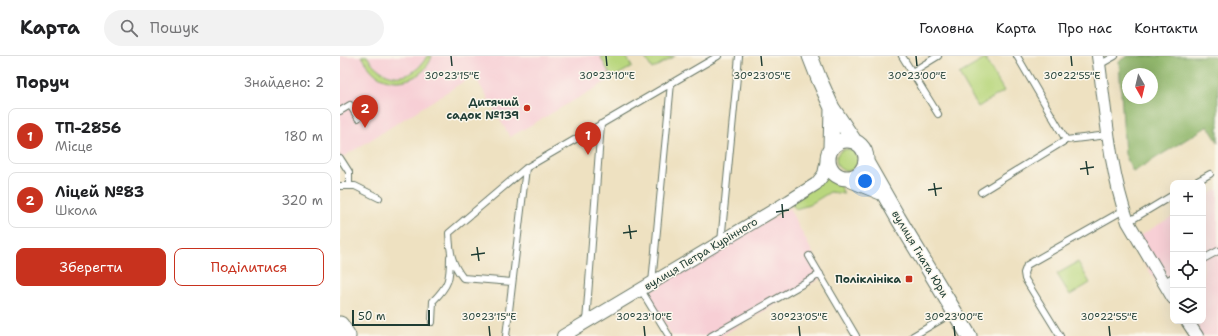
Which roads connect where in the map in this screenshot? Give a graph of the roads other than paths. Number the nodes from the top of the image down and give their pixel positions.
1 (718, 56) edge
2 (739, 56) edge
3 (810, 56) edge
4 (902, 56) edge
5 (938, 56) edge
6 (1017, 56) edge
7 (1115, 56) edge
8 (1098, 60) edge
9 (912, 72) junction
10 (671, 83) junction
11 (832, 108) junction
12 (340, 110) edge
13 (938, 114) dead end
14 (358, 118) dead end
15 (601, 124) junction
16 (1108, 135) junction
17 (1066, 140) junction
18 (854, 141) junction
19 (829, 154) junction
20 (340, 158) edge
21 (866, 162) junction
22 (526, 168) junction
23 (1210, 174) dead end
24 (849, 179) junction
25 (1199, 180) edge
26 (340, 186) edge
27 (349, 186) junction
28 (981, 192) dead end
29 (884, 193) junction
30 (1170, 197) edge
31 (379, 198) dead end
32 (1124, 210) junction
33 (1128, 222) junction
34 (721, 242) junction
35 (450, 251) junction
36 (1218, 251) edge
37 (810, 256) dead end
38 (1206, 257) edge
39 (820, 274) junction
40 (1168, 279) edge
41 (512, 282) junction
42 (652, 283) junction
43 (641, 290) junction
44 (954, 312) junction
45 (432, 322) dead end
46 (586, 322) junction
47 (1189, 324) edge
48 (340, 325) edge
49 (347, 336) edge
50 (506, 336) edge
51 (563, 336) edge
52 (669, 336) edge
53 (711, 336) edge
54 (856, 336) edge
55 (914, 336) edge
56 (969, 336) edge
57 (1060, 336) edge
58 (1197, 336) edge

1 - 10 lane
2 - 34 lane
3 - 11 street
4 - 9 lane
5 - 9 lane
6 - 17 lane
7 - 8 lane
8 - 16 street
9 - 13 lane
10 - 15 lane
10 - 42 lane
11 - 18 street
11 - 19 street
12 - 14 lane
15 - 22 lane
15 - 46 lane
16 - 17 lane
16 - 32 street
17 - 28 lane
18 - 19 street
18 - 21 street
19 - 24 street
19 - 34 street, вулиця Петра Курінного
20 - 27 lane
21 - 24 street
21 - 29 street, вулиця Гната Юри
22 - 35 lane
22 - 41 lane
23 - 25 lane
24 - 29 street
26 - 27 lane
27 - 31 lane
29 - 44 street, вулиця Гната Юри
30 - 33 lane
32 - 33 street
32 - 57 lane
33 - 40 street
34 - 42 street, вулиця Петра Курінного
35 - 41 lane
35 - 45 lane
36 - 38 lane
37 - 39 lane
39 - 53 lane
39 - 54 lane
41 - 50 lane
42 - 43 street, вулиця Петра Курінного
43 - 46 street, вулиця Петра Курінного
43 - 52 lane
44 - 55 lane
44 - 56 street, вулиця Гната Юри
46 - 51 street, вулиця Петра Курінного
47 - 58 street
48 - 49 main road

